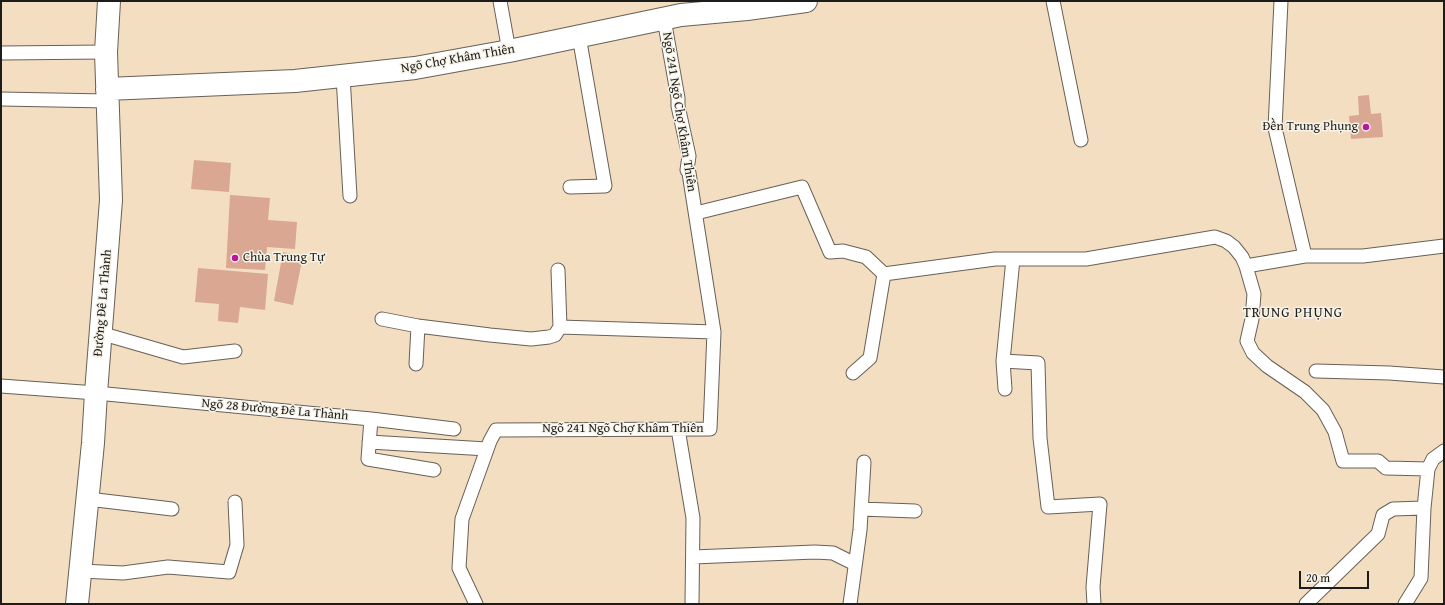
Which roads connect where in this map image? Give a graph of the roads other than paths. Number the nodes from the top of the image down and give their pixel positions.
1 (108, 1) edge
2 (500, 1) edge
3 (806, 1) edge
4 (1053, 1) edge
5 (1281, 1) edge
6 (741, 5) edge
7 (664, 19) junction
8 (579, 36) junction
9 (509, 51) junction
10 (106, 52) junction
11 (1, 53) edge
12 (343, 76) junction
13 (107, 95) junction
14 (1, 99) edge
15 (1081, 140) dead end
16 (570, 187) dead end
17 (350, 196) dead end
18 (696, 213) junction
19 (1444, 246) edge
20 (1305, 256) junction
21 (1013, 259) junction
22 (1246, 266) junction
23 (558, 270) dead end
24 (884, 274) junction
25 (382, 319) dead end
26 (418, 326) junction
27 (560, 328) junction
28 (714, 332) junction
29 (100, 333) junction
30 (235, 351) dead end
31 (1003, 361) junction
32 (416, 364) dead end
33 (1316, 371) dead end
34 (853, 373) dead end
35 (1444, 377) edge
36 (1, 386) edge
37 (1005, 389) dead end
38 (96, 393) junction
39 (371, 419) junction
40 (454, 429) dead end
41 (678, 429) junction
42 (369, 442) junction
43 (487, 449) junction
44 (1444, 451) edge
45 (864, 462) dead end
46 (1428, 469) junction
47 (434, 470) dead end
48 (88, 499) junction
49 (235, 502) dead end
50 (1424, 508) junction
51 (861, 509) junction
52 (172, 510) dead end
53 (915, 512) dead end
54 (693, 557) junction
55 (855, 564) junction
56 (81, 571) junction
57 (77, 604) edge
58 (476, 604) edge
59 (692, 604) edge
60 (850, 604) edge
61 (1094, 604) edge
62 (1306, 604) edge
63 (1405, 604) edge

1 - 10 street, Đường Đê La Thành
2 - 9 lane
3 - 6 street, Ngõ Chợ Khâm Thiên
4 - 15 lane
5 - 20 lane
6 - 7 street, Ngõ Chợ Khâm Thiên
7 - 8 street, Ngõ Chợ Khâm Thiên
7 - 18 lane, Ngõ 241 Ngõ Chợ Khâm Thiên
8 - 9 street, Ngõ Chợ Khâm Thiên
8 - 16 lane
9 - 12 street, Ngõ Chợ Khâm Thiên
10 - 11 lane
10 - 13 street, Đường Đê La Thành
12 - 13 street, Ngõ Chợ Khâm Thiên
12 - 17 lane
13 - 14 lane
13 - 29 street, Đường Đê La Thành
18 - 24 lane
18 - 28 lane, Ngõ 241 Ngõ Chợ Khâm Thiên
19 - 20 lane
20 - 22 lane
21 - 22 lane
21 - 24 lane
21 - 31 lane
22 - 46 lane
23 - 27 lane
24 - 34 lane
25 - 26 lane
26 - 27 lane
26 - 32 lane
27 - 28 lane
28 - 41 lane, Ngõ 241 Ngõ Chợ Khâm Thiên
29 - 30 lane
29 - 38 street, Đường Đê La Thành
31 - 37 lane
31 - 61 lane
33 - 35 lane
36 - 38 lane, Ngõ 28 Đường Đê La Thành
38 - 39 lane, Ngõ 28 Đường Đê La Thành
38 - 48 street, Đường Đê La Thành
39 - 40 lane, Ngõ 28 Đường Đê La Thành
39 - 42 lane
41 - 43 lane, Ngõ 241 Ngõ Chợ Khâm Thiên
41 - 54 lane
42 - 43 lane
42 - 47 lane
43 - 58 lane, Ngõ 241 Ngõ Chợ Khâm Thiên
44 - 46 lane
45 - 51 lane
46 - 50 lane
48 - 52 lane
48 - 56 street, Đường Đê La Thành
49 - 56 lane
50 - 62 lane
50 - 63 lane
51 - 53 lane
51 - 55 lane
54 - 55 lane
54 - 59 lane
55 - 60 lane
56 - 57 street, Đường Đê La Thành

